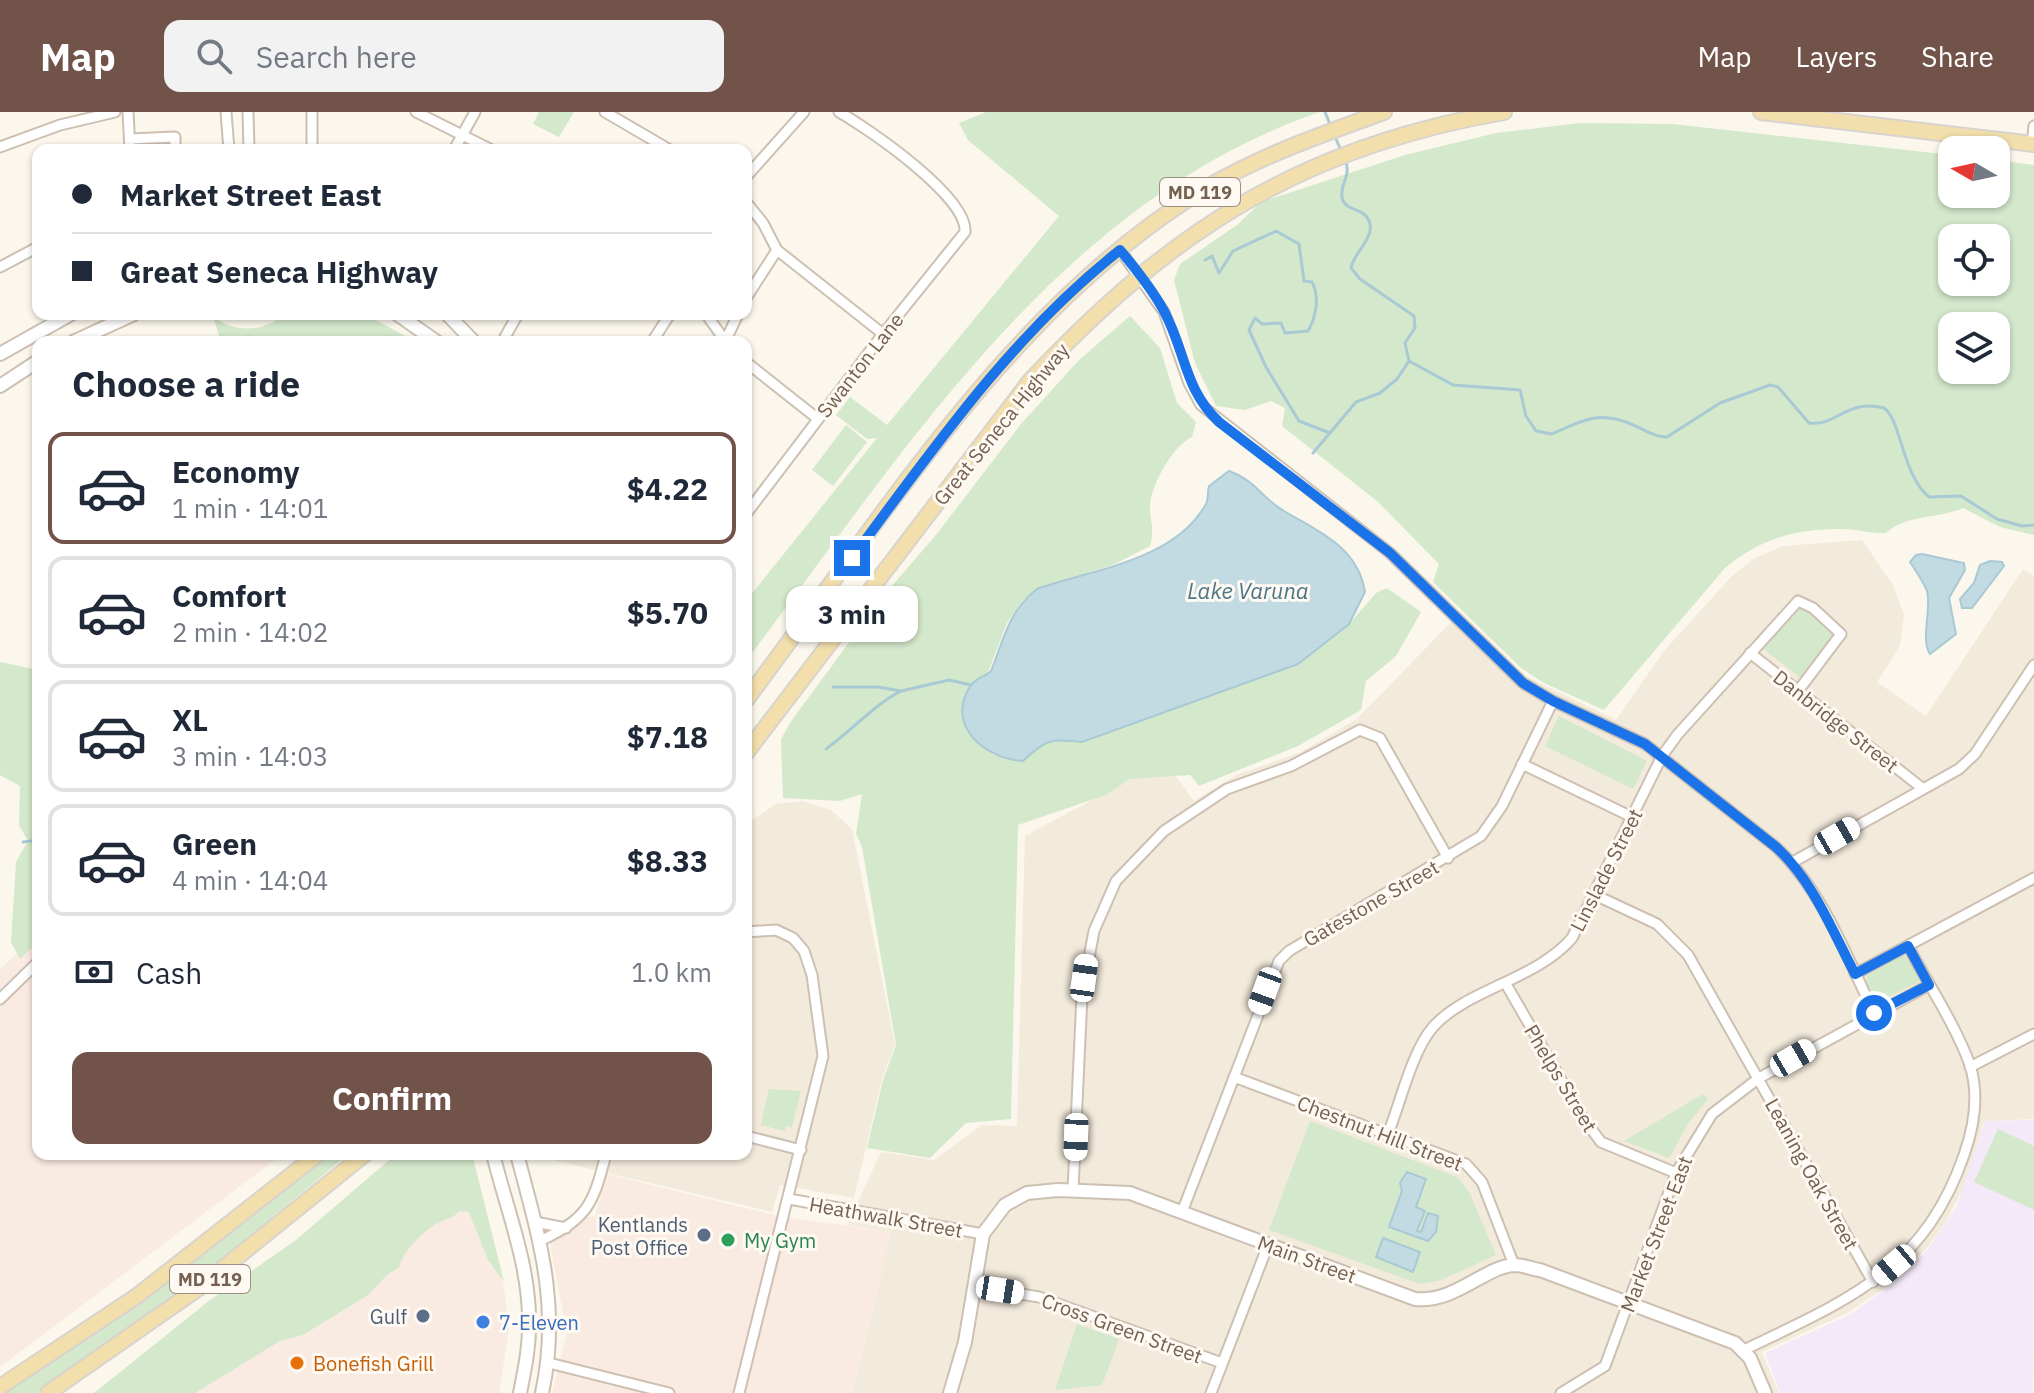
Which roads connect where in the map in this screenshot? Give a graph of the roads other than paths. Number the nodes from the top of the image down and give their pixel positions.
1 (115, 112) edge
2 (128, 112) edge
3 (226, 112) edge
4 (248, 112) edge
5 (312, 112) edge
6 (416, 112) edge
7 (475, 112) edge
8 (605, 112) edge
9 (804, 112) edge
10 (839, 112) edge
11 (1384, 112) edge
12 (1504, 112) edge
13 (1761, 112) edge
14 (2034, 126) edge
15 (462, 134) junction
16 (130, 139) junction
17 (130, 144) edge
18 (175, 144) edge
19 (229, 144) edge
20 (249, 144) edge
21 (312, 144) edge
22 (457, 144) edge
23 (481, 144) edge
24 (660, 144) edge
25 (2033, 144) edge
26 (0, 147) edge
27 (752, 170) edge
28 (752, 209) edge
29 (32, 250) edge
30 (777, 250) junction
31 (1120, 250) junction
32 (0, 267) edge
33 (1140, 273) junction
34 (752, 289) edge
35 (60, 320) edge
36 (121, 320) edge
37 (406, 320) edge
38 (453, 320) edge
39 (883, 334) junction
40 (86, 336) edge
41 (428, 336) edge
42 (468, 336) edge
43 (0, 354) edge
44 (32, 365) edge
45 (752, 367) edge
46 (0, 386) edge
47 (818, 419) junction
48 (752, 506) edge
49 (1750, 653) junction
50 (2034, 665) edge
51 (1798, 691) junction
52 (752, 692) edge
53 (1553, 701) junction
54 (752, 745) edge
55 (1662, 756) junction
56 (1522, 764) junction
57 (1922, 788) junction
58 (1632, 817) junction
59 (1448, 858) junction
60 (1793, 862) junction
61 (2034, 878) edge
62 (1595, 895) junction
63 (752, 931) edge
64 (1908, 946) junction
65 (32, 968) edge
66 (1855, 974) junction
67 (1506, 984) junction
68 (1929, 985) junction
69 (0, 999) edge
70 (1874, 1013) junction
71 (2034, 1034) edge
72 (1970, 1067) junction
73 (1234, 1077) junction
74 (1759, 1078) junction
75 (1388, 1134) junction
76 (752, 1138) edge
77 (801, 1150) junction
78 (310, 1160) edge
79 (358, 1160) edge
80 (495, 1160) edge
81 (519, 1160) edge
82 (604, 1160) edge
83 (1676, 1173) junction
84 (1073, 1190) junction
85 (789, 1199) junction
86 (1182, 1212) junction
87 (535, 1222) junction
88 (566, 1228) junction
89 (983, 1234) junction
90 (540, 1241) junction
91 (1268, 1245) junction
92 (1514, 1265) junction
93 (1873, 1282) junction
94 (974, 1286) junction
95 (1629, 1304) junction
96 (1744, 1350) junction
97 (549, 1363) junction
98 (1222, 1363) junction
99 (0, 1387) edge
100 (1581, 1389) edge
101 (48, 1393) edge
102 (520, 1393) edge
103 (542, 1393) edge
104 (669, 1393) edge
105 (739, 1393) edge
106 (950, 1393) edge
107 (1211, 1393) edge
108 (1561, 1393) edge
109 (1765, 1393) edge

1 - 26 street
2 - 16 street
3 - 19 street
4 - 20 street
5 - 21 street
6 - 15 street
7 - 15 street
8 - 24 street
9 - 27 street
10 - 39 street, Swanton Lane
11 - 31 main road, Great Seneca Highway / MD 119
12 - 33 main road, Great Seneca Highway / MD 119
13 - 25 main road
14 - 25 street
15 - 22 street
15 - 23 street
16 - 17 street
16 - 18 street
28 - 30 street
29 - 32 street
30 - 34 street
30 - 39 street
31 - 33 street
31 - 52 main road, Great Seneca Highway / MD 119
33 - 53 street
33 - 54 main road, Great Seneca Highway / MD 119
35 - 43 street
36 - 40 street
37 - 41 street
38 - 42 street
39 - 47 street, Swanton Lane
44 - 46 street
45 - 47 street
47 - 48 street, Swanton Lane
49 - 51 street, Danbridge Street
49 - 51 street, Linslade Street
49 - 55 street, Linslade Street
50 - 57 street
51 - 57 street, Danbridge Street
53 - 55 street
53 - 56 street, Gatestone Street
55 - 58 street, Linslade Street
55 - 60 street
56 - 58 street
56 - 59 street, Gatestone Street
57 - 60 street
58 - 62 street, Linslade Street
59 - 73 street, Gatestone Street
59 - 84 street
60 - 66 street
61 - 64 street
62 - 67 street, Linslade Street
62 - 74 street, Leaning Oak Street
63 - 77 street
64 - 66 street
64 - 68 street
65 - 69 street
66 - 70 street
67 - 75 street, Linslade Street
67 - 83 street, Phelps Street
68 - 70 street, Market Street East
68 - 72 street
70 - 74 street, Market Street East
71 - 72 street
72 - 93 street
73 - 75 street, Chestnut Hill Street
73 - 86 street, Gatestone Street
74 - 83 street, Market Street East
74 - 93 street, Leaning Oak Street
75 - 92 street, Chestnut Hill Street
76 - 77 street
77 - 85 street
78 - 99 main road, MD 119
79 - 101 main road, MD 119
80 - 102 street
81 - 87 street
82 - 88 street
83 - 95 street, Market Street East
84 - 86 street, Main Street
84 - 89 street, Main Street
85 - 89 street, Heathwalk Street
85 - 105 street
86 - 91 street, Main Street
87 - 88 street
87 - 90 street
88 - 90 street
89 - 94 street, Main Street
90 - 97 street
91 - 92 street, Main Street
91 - 98 street
92 - 95 street
93 - 96 street
94 - 98 street, Cross Green Street
94 - 106 street, Main Street
95 - 96 street
95 - 100 street, Market Street East
96 - 109 street
97 - 103 street
97 - 104 street
98 - 107 street
100 - 108 street, Market Street East

